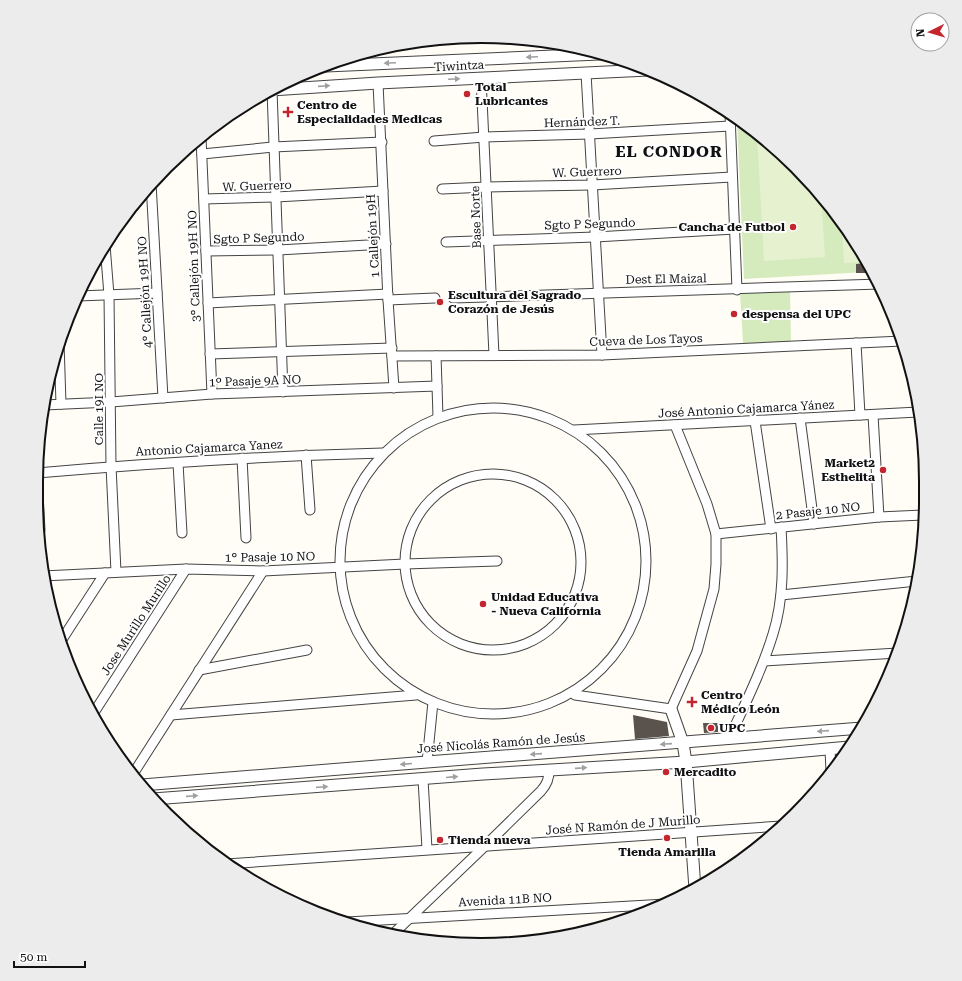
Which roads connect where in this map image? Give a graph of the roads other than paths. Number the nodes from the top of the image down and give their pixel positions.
1 (581, 55) edge
2 (343, 65) edge
3 (635, 71) edge
4 (586, 73) junction
5 (482, 78) junction
6 (378, 83) junction
7 (285, 89) edge
8 (271, 97) edge
9 (730, 121) edge
10 (730, 126) junction
11 (590, 134) junction
12 (484, 137) junction
13 (434, 140) dead end
14 (382, 142) junction
15 (201, 144) edge
16 (273, 148) junction
17 (202, 154) junction
18 (732, 177) junction
19 (592, 185) junction
20 (487, 186) junction
21 (442, 189) dead end
22 (383, 191) junction
23 (150, 195) edge
24 (276, 197) junction
25 (204, 199) junction
26 (735, 229) junction
27 (595, 237) junction
28 (489, 240) junction
29 (446, 242) dead end
30 (386, 244) junction
31 (278, 250) junction
32 (206, 251) junction
33 (106, 256) edge
34 (872, 283) edge
35 (737, 290) junction
36 (157, 292) junction
37 (598, 293) junction
38 (109, 295) junction
39 (84, 296) edge
40 (492, 296) junction
41 (388, 297) junction
42 (435, 298) dead end
43 (453, 298) dead end
44 (280, 299) junction
45 (208, 303) junction
46 (896, 341) edge
47 (856, 343) junction
48 (282, 352) junction
49 (392, 352) junction
50 (210, 354) junction
51 (494, 355) junction
52 (602, 355) junction
53 (436, 356) junction
54 (60, 362) edge
55 (437, 386) junction
56 (394, 388) junction
57 (283, 392) junction
58 (212, 394) junction
59 (163, 398) junction
60 (111, 402) junction
61 (61, 404) junction
62 (50, 405) edge
63 (913, 412) edge
64 (873, 414) junction
65 (860, 415) junction
66 (438, 417) junction
67 (800, 418) junction
68 (755, 420) junction
69 (675, 425) junction
70 (574, 430) junction
71 (383, 453) junction
72 (306, 455) junction
73 (242, 458) junction
74 (178, 462) junction
75 (111, 466) junction
76 (43, 473) edge
77 (310, 510) dead end
78 (918, 515) edge
79 (879, 517) junction
80 (814, 524) junction
81 (781, 527) junction
82 (771, 529) junction
83 (182, 533) dead end
84 (716, 534) junction
85 (246, 538) dead end
86 (497, 561) dead end
87 (405, 564) junction
88 (339, 568) junction
89 (186, 569) junction
90 (263, 571) junction
91 (116, 572) junction
92 (106, 573) junction
93 (50, 576) edge
94 (911, 582) edge
95 (781, 595) junction
96 (64, 636) edge
97 (307, 650) dead end
98 (891, 653) edge
99 (764, 661) junction
100 (199, 670) junction
101 (416, 695) junction
102 (575, 695) junction
103 (433, 702) junction
104 (96, 709) edge
105 (671, 709) junction
106 (171, 715) junction
107 (854, 729) edge
108 (729, 739) junction
109 (683, 743) junction
110 (842, 748) edge
111 (830, 749) junction
112 (427, 762) junction
113 (686, 762) junction
114 (831, 763) edge
115 (136, 769) edge
116 (549, 770) junction
117 (423, 779) junction
118 (148, 784) edge
119 (161, 798) edge
120 (773, 827) edge
121 (692, 832) junction
122 (485, 846) junction
123 (427, 850) junction
124 (237, 863) edge
125 (695, 882) edge
126 (649, 905) edge
127 (411, 918) junction
128 (361, 921) edge
129 (398, 930) edge

1 -> 2 street, Tiwintza
3 - 4 street, Tiwintza
4 - 5 street, Tiwintza
4 - 11 street
6 -> 5 street, Tiwintza
5 - 12 street, Base Norte
7 -> 6 street, Tiwintza
6 - 14 street, 1 Callejón 19H
8 - 16 street
9 - 10 street
10 - 11 street, Hernández T.
10 - 18 street
11 - 12 street, Hernández T.
11 - 19 street
12 - 13 street, Hernández T.
12 - 20 street, Base Norte
14 - 16 street
14 - 22 street, 1 Callejón 19H
15 - 17 street, 3° Callejón 19H NO
16 - 17 street
16 - 24 street
17 - 25 street, 3° Callejón 19H NO
18 - 19 street, W. Guerrero
18 - 26 street
19 - 20 street, W. Guerrero
19 - 27 street
20 - 21 street, W. Guerrero
20 - 28 street, Base Norte
22 - 24 street, W. Guerrero
22 - 30 street, 1 Callejón 19H
23 - 36 street, 4° Callejón 19H NO
24 - 25 street, W. Guerrero
24 - 31 street
25 - 32 street, 3° Callejón 19H NO
26 - 27 street, Sgto P Segundo
26 - 35 street
27 - 28 street, Sgto P Segundo
27 - 37 street
28 - 29 street, Sgto P Segundo
28 - 40 street, Base Norte
30 - 31 street, Sgto P Segundo
30 - 41 street, 1 Callejón 19H
31 - 32 street, Sgto P Segundo
31 - 44 street
32 - 45 street, 3° Callejón 19H NO
33 - 38 street, Calle 19I NO
34 - 35 street, Dest El Maizal
35 - 37 street, Dest El Maizal
36 - 38 street
36 - 59 street, 4° Callejón 19H NO
37 - 40 street, Dest El Maizal
37 - 52 street
38 - 39 street
38 - 60 street, Calle 19I NO
40 - 43 street, Dest El Maizal
40 - 51 street, Base Norte
41 - 42 street
41 - 44 street
41 - 49 street, 1 Callejón 19H
44 - 45 street
44 - 48 street
45 - 50 street, 3° Callejón 19H NO
46 - 47 street, Cueva de Los Tayos
47 - 52 street, Cueva de Los Tayos
47 - 65 street
48 - 49 street, Cueva de Los Tayos
48 - 50 street, Cueva de Los Tayos
48 - 57 street
49 - 53 street, Cueva de Los Tayos
49 - 56 street, 1 Callejón 19H
50 - 58 street, 3° Callejón 19H NO
51 - 52 street, Cueva de Los Tayos
51 - 53 street, Cueva de Los Tayos
53 - 55 street
54 - 61 street
55 - 56 street, 1º Pasaje 9A NO
55 - 66 street
56 - 57 street, 1º Pasaje 9A NO
57 - 58 street, 1º Pasaje 9A NO
58 - 59 street, 1º Pasaje 9A NO
59 - 60 street, 1º Pasaje 9A NO
60 - 61 street, 1º Pasaje 9A NO
60 - 75 street, Calle 19I NO
61 - 62 street, 1º Pasaje 9A NO
63 - 64 street, José Antonio Cajamarca Yánez
64 - 65 street, José Antonio Cajamarca Yánez
64 - 79 street
65 - 67 street, José Antonio Cajamarca Yánez
66 - 70 street
66 - 71 street
67 - 68 street, José Antonio Cajamarca Yánez
67 - 80 street
68 - 69 street, José Antonio Cajamarca Yánez
68 - 82 street
69 - 70 street, José Antonio Cajamarca Yánez
69 - 84 street
70 - 102 street
71 - 72 street, Antonio Cajamarca Yanez
71 - 88 street
72 - 73 street, Antonio Cajamarca Yanez
72 - 77 street
73 - 74 street, Antonio Cajamarca Yanez
73 - 85 street
74 - 75 street, Antonio Cajamarca Yanez
74 - 83 street
75 - 76 street, Antonio Cajamarca Yanez
75 - 91 street, Calle 19I NO
78 - 79 street, 2 Pasaje 10 NO
79 - 80 street, 2 Pasaje 10 NO
80 - 81 street, 2 Pasaje 10 NO
81 - 82 street, 2 Pasaje 10 NO
81 - 95 street
82 - 84 street, 2 Pasaje 10 NO
84 - 105 street
86 - 87 street, 1° Pasaje 10 NO
87 - 87 street
87 - 88 street, 1° Pasaje 10 NO
88 - 90 street, 1° Pasaje 10 NO
88 - 101 street
89 - 90 street, 1° Pasaje 10 NO
89 - 91 street, 1° Pasaje 10 NO
89 - 104 street, Jose Murillo Murillo
90 - 100 street
91 - 92 street, 1° Pasaje 10 NO
92 - 93 street, 1° Pasaje 10 NO
92 - 96 street
94 - 95 street
95 - 99 street
97 - 100 street
98 - 99 street
99 - 108 street
100 - 106 street
101 - 103 street
101 - 106 street
102 - 103 street
102 - 105 street
103 - 112 street
105 - 109 street
106 - 115 street
107 -> 108 street, José Nicolás Ramón de Jesús
108 - 109 street, José Nicolás Ramón de Jesús
109 -> 112 street, José Nicolás Ramón de Jesús
109 - 113 street
110 - 111 street
111 - 113 street
111 - 114 street
112 -> 118 street, José Nicolás Ramón de Jesús
116 -> 113 street
113 - 121 street
117 -> 116 street
116 - 122 street
119 -> 117 street
117 - 123 street
120 - 121 street, José N Ramón de J Murillo
121 - 122 street, José N Ramón de J Murillo
121 - 125 street
122 - 123 street, José N Ramón de J Murillo
122 - 127 street
123 - 124 street, José N Ramón de J Murillo
126 - 127 street, Avenida 11B NO
127 - 128 street, Avenida 11B NO
127 - 129 street

